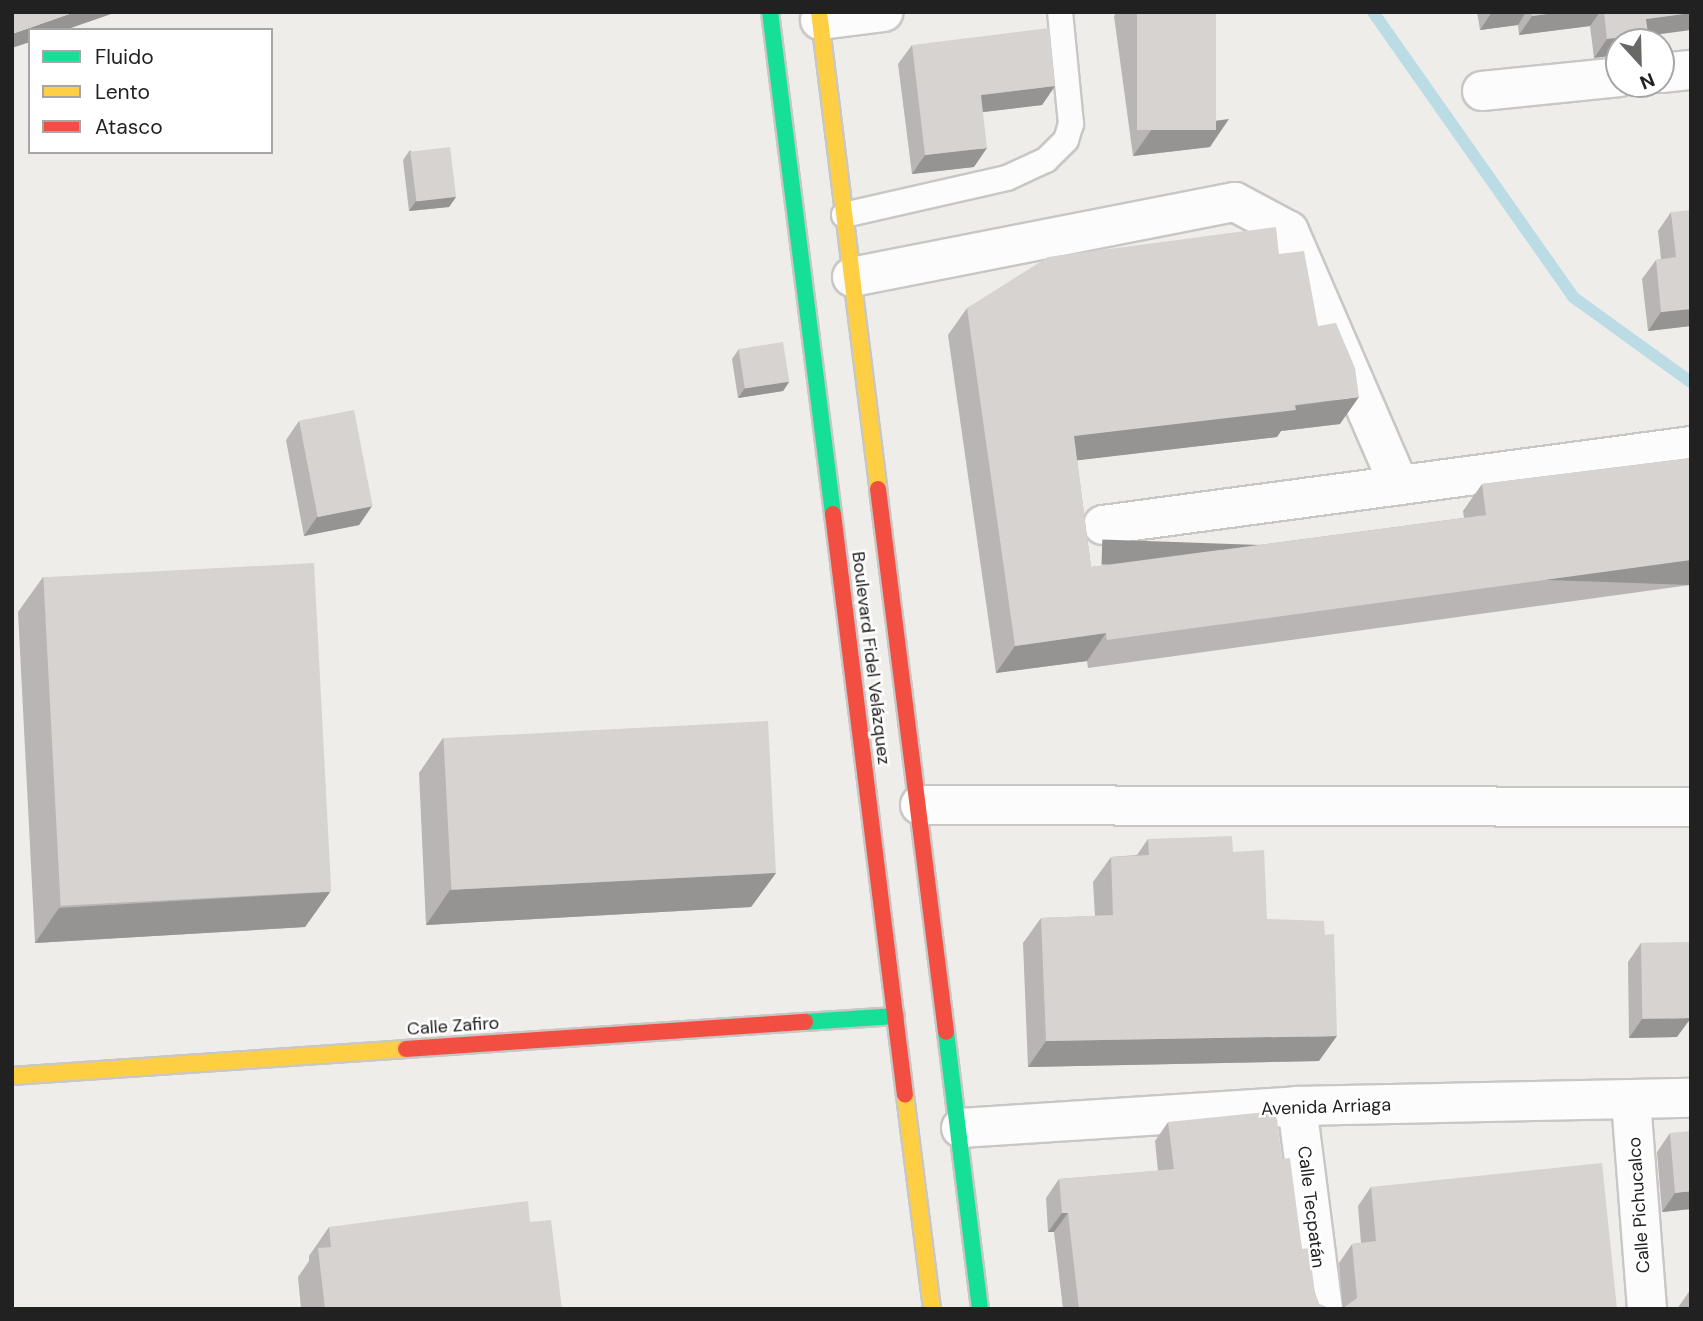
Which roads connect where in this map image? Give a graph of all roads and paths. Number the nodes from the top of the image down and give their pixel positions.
1 (770, 12) edge
2 (883, 12) edge
3 (1060, 12) edge
4 (820, 16) edge
5 (1605, 78) edge
6 (1482, 91) dead end
7 (844, 215) junction
8 (852, 277) junction
9 (864, 369) junction
10 (828, 374) junction
11 (1691, 446) edge
12 (1399, 485) junction
13 (1103, 525) dead end
14 (920, 805) junction
15 (1691, 807) edge
16 (896, 1016) junction
17 (12, 1076) edge
18 (1691, 1098) edge
19 (1631, 1101) junction
20 (1297, 1106) junction
21 (961, 1128) junction
22 (932, 1309) edge
23 (980, 1309) edge
24 (1323, 1309) edge
25 (1647, 1309) edge

1 - 10 main road, Boulevard Fidel Velázquez
2 - 4 street
3 - 7 lane
4 - 7 main road, Boulevard Fidel Velázquez
5 - 6 street
7 - 8 main road, Boulevard Fidel Velázquez
8 - 9 main road, Boulevard Fidel Velázquez
8 - 12 street
9 - 10 main road
9 - 14 main road, Boulevard Fidel Velázquez
10 - 16 main road, Boulevard Fidel Velázquez
11 - 12 street
12 - 13 street
14 - 15 street
14 - 21 main road, Boulevard Fidel Velázquez
16 - 17 main road, Calle Zafiro
16 - 22 main road, Boulevard Fidel Velázquez
18 - 19 street, Avenida Arriaga
19 - 20 street, Avenida Arriaga
19 - 25 street, Calle Pichucalco
20 - 21 street, Avenida Arriaga
20 - 24 street, Calle Tecpatán
21 - 23 main road, Boulevard Fidel Velázquez

